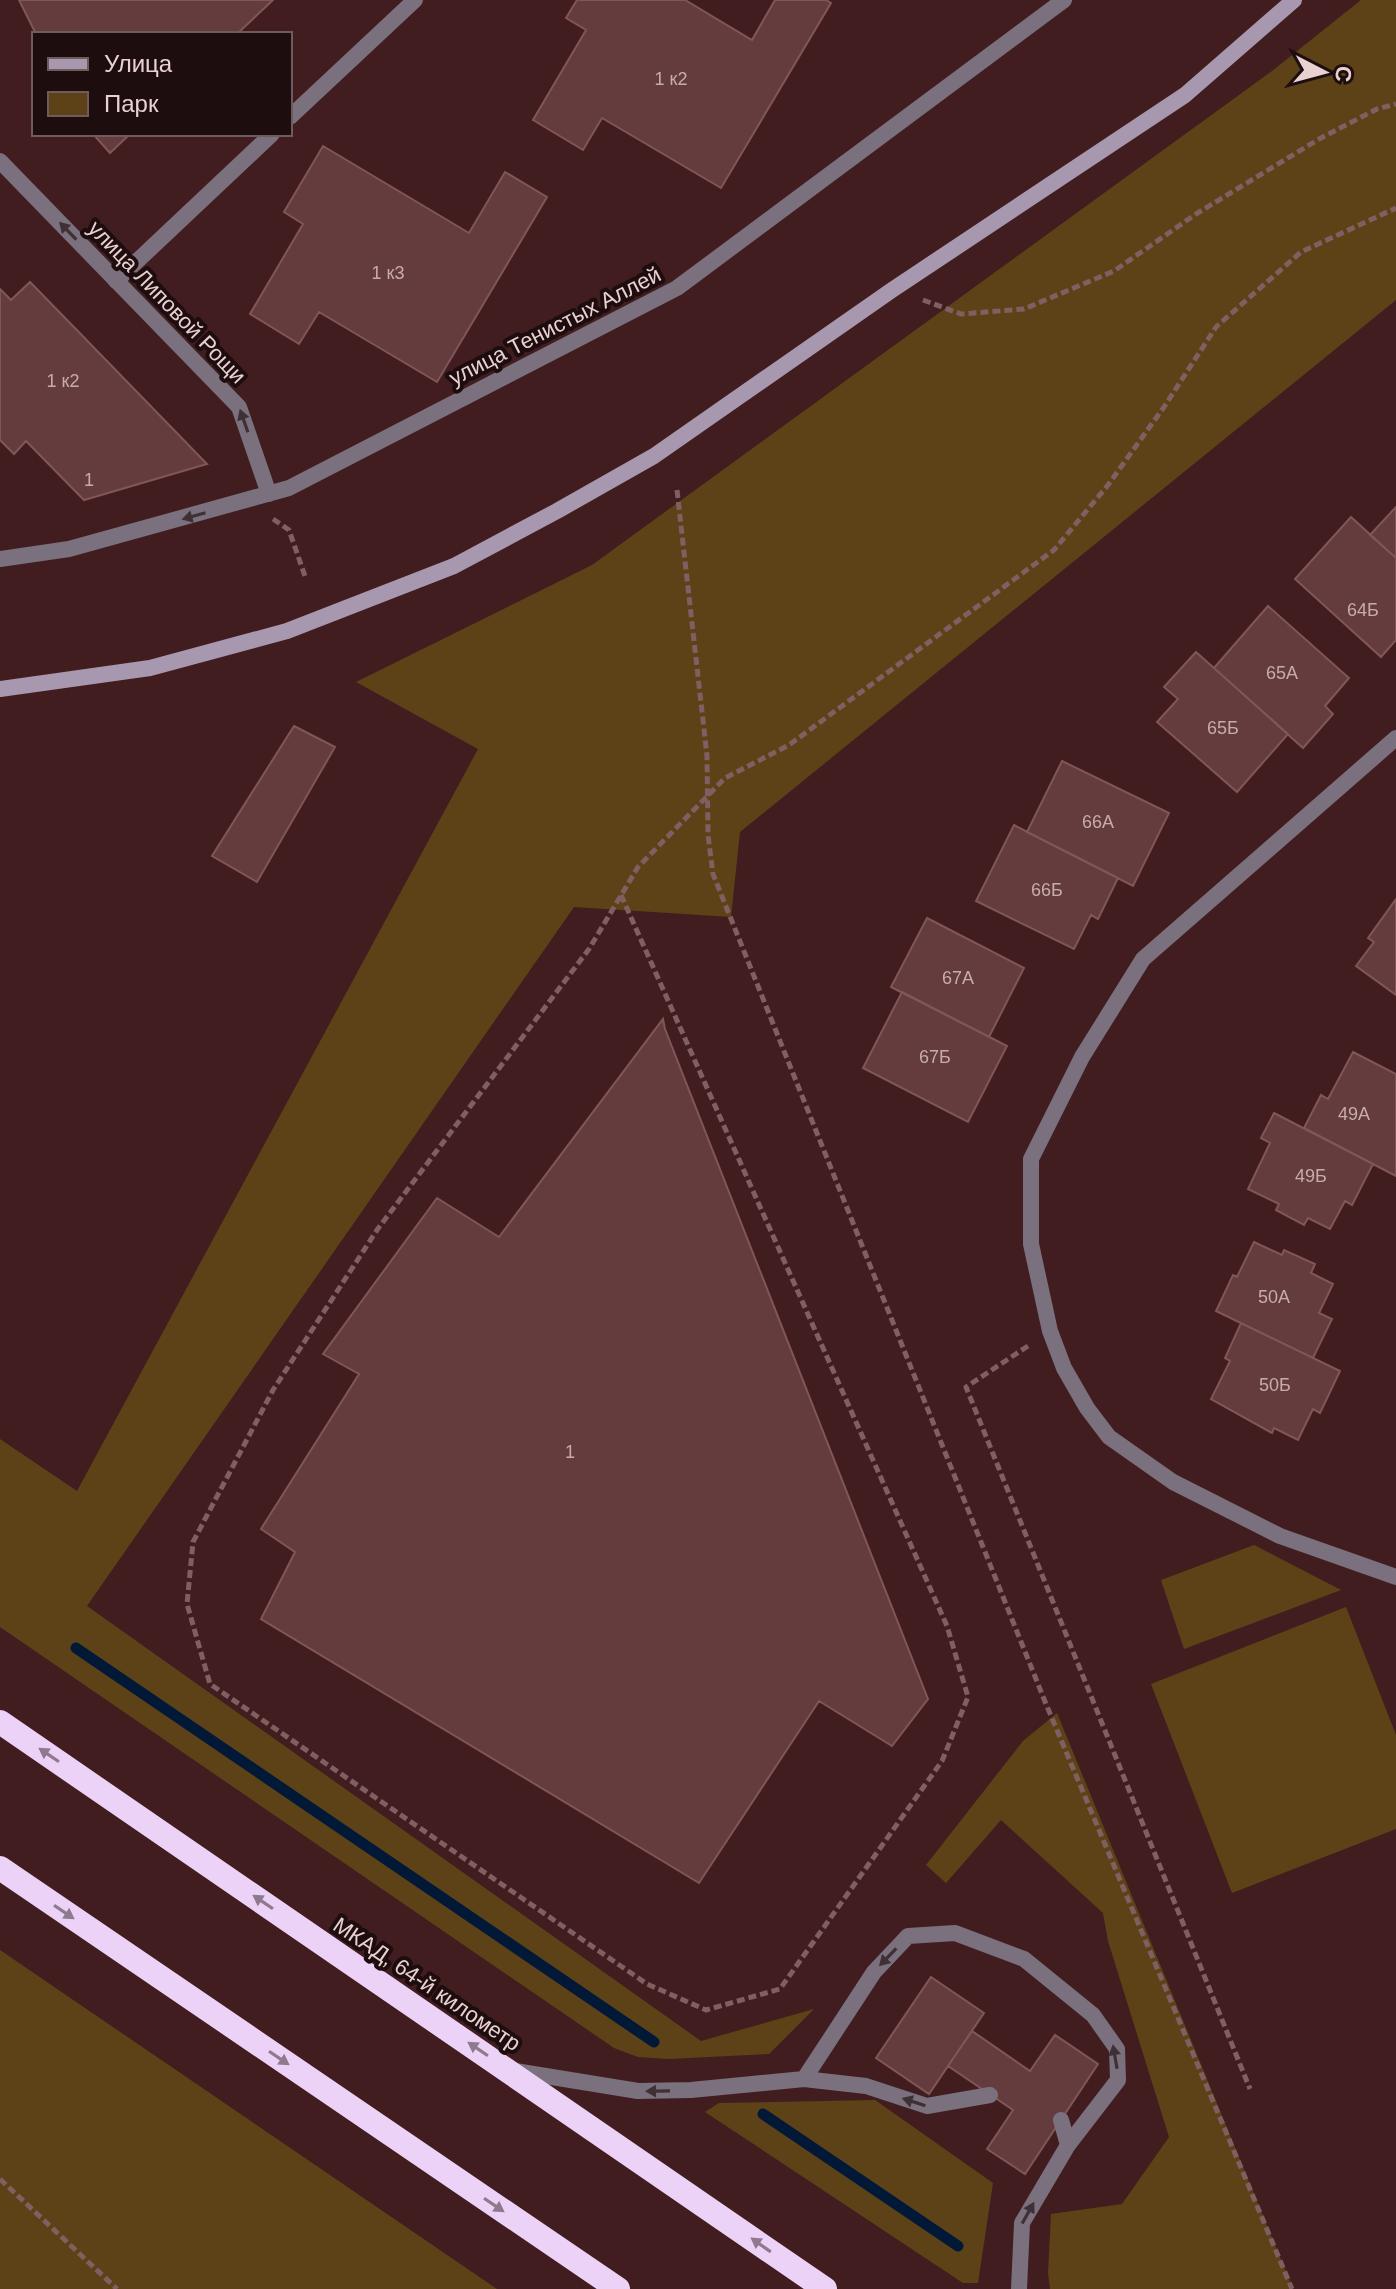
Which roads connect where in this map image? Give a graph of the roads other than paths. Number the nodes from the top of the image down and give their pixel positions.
1 (415, 0) edge
2 (1064, 0) edge
3 (1294, 0) edge
4 (292, 115) edge
5 (270, 136) edge
6 (0, 161) edge
7 (116, 281) junction
8 (269, 494) junction
9 (0, 559) edge
10 (0, 689) edge
11 (1396, 738) edge
12 (1396, 1577) edge
13 (0, 1722) edge
14 (0, 1868) edge
15 (507, 2070) junction
16 (804, 2079) junction
17 (990, 2095) dead end
18 (1061, 2120) dead end
19 (1068, 2145) junction
20 (618, 2289) edge
21 (825, 2289) edge
22 (1019, 2289) edge

1 - 4 street
2 - 8 street, улица Тенистых Аллей
3 - 10 street
5 - 7 street
7 -> 6 street, улица Липовой Рощи
8 -> 7 street, улица Липовой Рощи
8 -> 9 street, улица Тенистых Аллей
11 - 12 street
15 -> 13 highway, МКАД, 64-й километр
14 -> 20 highway
16 -> 15 street
21 -> 15 highway, МКАД, 64-й километр
17 -> 16 street
19 -> 16 street
18 - 19 street
22 -> 19 street

